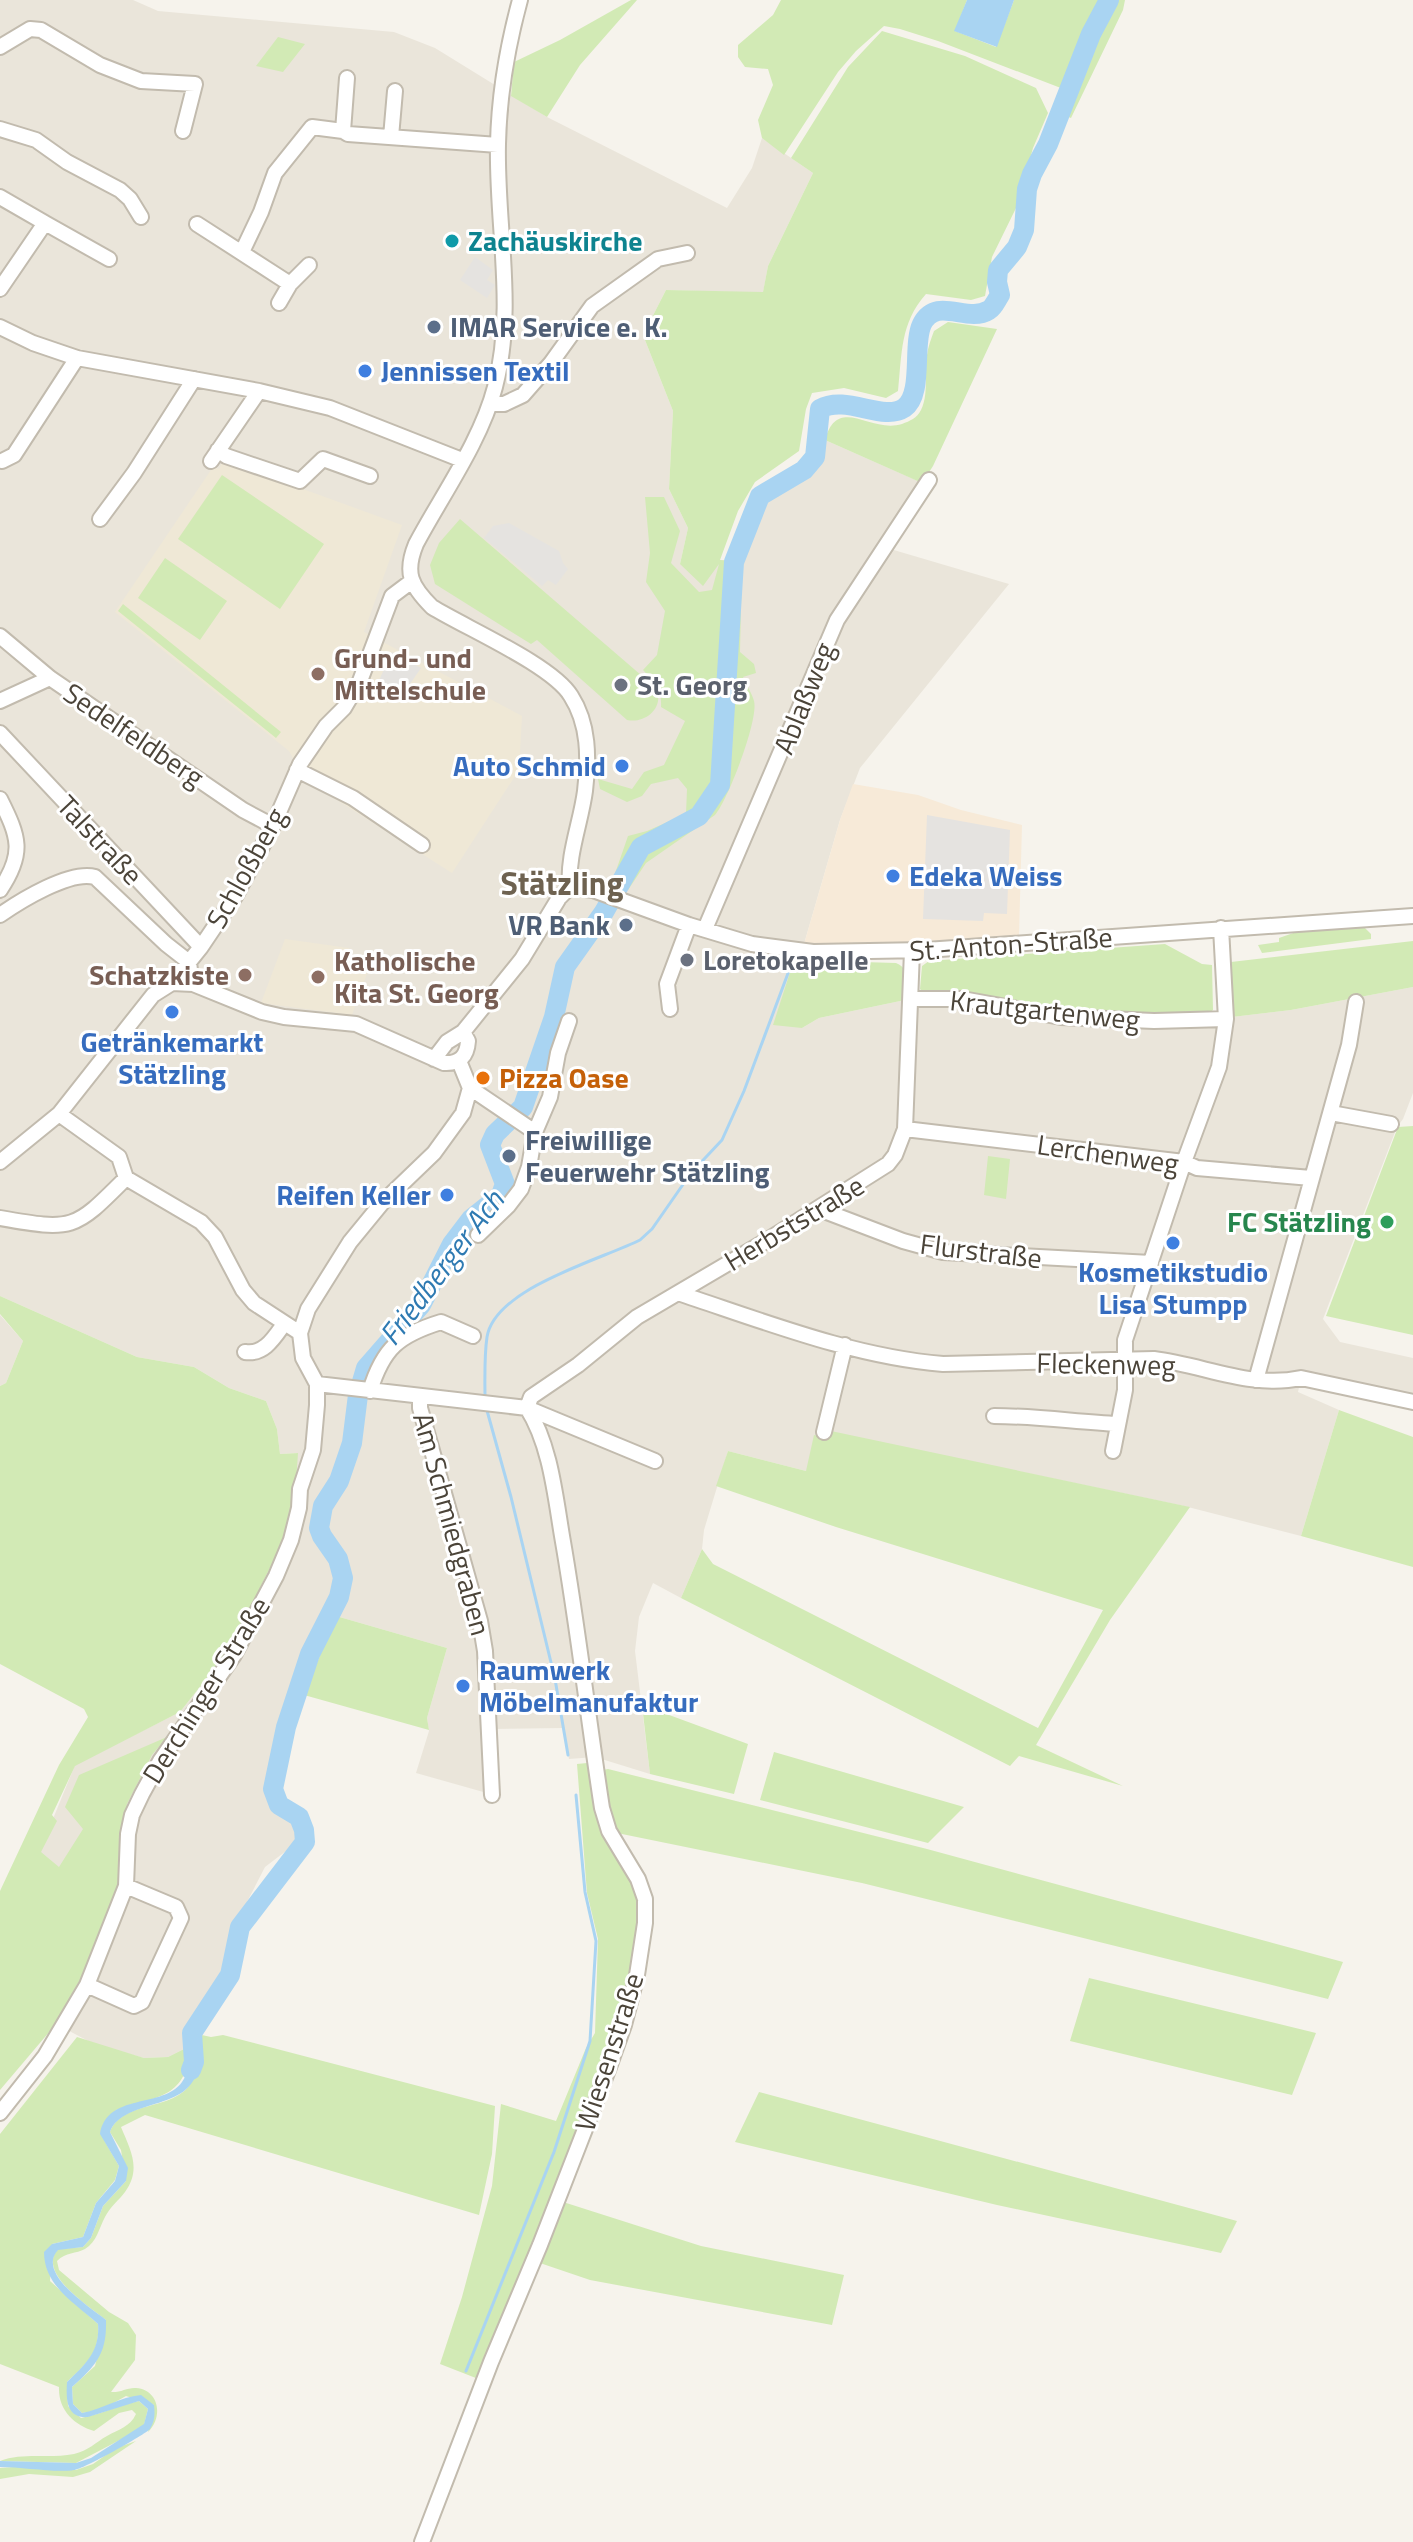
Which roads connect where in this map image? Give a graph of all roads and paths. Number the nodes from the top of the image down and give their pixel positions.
1 (520, 0) edge
2 (0, 47) edge
3 (347, 78) dead end
4 (395, 91) dead end
5 (0, 129) edge
6 (183, 131) dead end
7 (343, 131) junction
8 (391, 137) junction
9 (498, 145) junction
10 (0, 197) edge
11 (141, 217) dead end
12 (45, 223) junction
13 (197, 224) dead end
14 (242, 252) junction
15 (687, 253) dead end
16 (109, 259) dead end
17 (309, 265) dead end
18 (290, 284) junction
19 (0, 289) edge
20 (279, 303) dead end
21 (0, 327) edge
22 (77, 358) junction
23 (194, 379) junction
24 (259, 391) junction
25 (490, 404) junction
26 (462, 460) junction
27 (2, 461) dead end
28 (370, 476) dead end
29 (929, 480) dead end
30 (100, 519) dead end
31 (412, 581) junction
32 (0, 636) edge
33 (50, 678) junction
34 (0, 701) edge
35 (0, 733) edge
36 (297, 770) junction
37 (0, 799) edge
38 (273, 826) junction
39 (422, 845) dead end
40 (570, 887) junction
41 (0, 890) edge
42 (0, 915) edge
43 (1413, 916) edge
44 (689, 925) junction
45 (1221, 928) junction
46 (705, 929) junction
47 (201, 947) junction
48 (912, 951) junction
49 (189, 962) junction
50 (172, 983) junction
51 (193, 984) junction
52 (912, 999) junction
53 (1356, 1002) dead end
54 (670, 1009) dead end
55 (1226, 1019) junction
56 (569, 1021) dead end
57 (463, 1032) junction
58 (434, 1059) junction
59 (459, 1061) junction
60 (470, 1088) junction
61 (1331, 1113) junction
62 (59, 1114) junction
63 (1391, 1124) dead end
64 (905, 1129) junction
65 (535, 1132) junction
66 (0, 1162) edge
67 (1184, 1162) junction
68 (126, 1178) junction
69 (1311, 1178) junction
70 (819, 1209) junction
71 (0, 1218) edge
72 (478, 1235) dead end
73 (1151, 1263) junction
74 (678, 1293) junction
75 (284, 1324) junction
76 (300, 1333) junction
77 (473, 1336) dead end
78 (845, 1345) junction
79 (245, 1352) dead end
80 (1125, 1359) junction
81 (1256, 1380) junction
82 (317, 1384) junction
83 (363, 1390) junction
84 (420, 1397) junction
85 (1413, 1402) edge
86 (527, 1408) junction
87 (994, 1416) dead end
88 (1118, 1424) junction
89 (824, 1432) dead end
90 (1113, 1451) dead end
91 (655, 1461) dead end
92 (492, 1795) dead end
93 (126, 1886) junction
94 (87, 1985) junction
95 (0, 2113) edge
96 (422, 2542) edge

1 - 9 street
2 - 6 street
3 - 7 street
4 - 8 street
5 - 11 street
7 - 8 street
7 - 14 street
8 - 9 street
9 - 25 street
10 - 12 street
12 - 16 street
12 - 19 street
13 - 14 street
14 - 18 street
15 - 25 street
17 - 18 street
18 - 20 street
21 - 22 street
22 - 23 street
22 - 27 street
23 - 24 street
23 - 30 street
24 - 26 street
24 - 28 street
25 - 26 street
26 - 31 street
29 - 46 street, Ablaßweg
31 - 36 street, Schloßberg
31 - 40 street
32 - 33 street, Sedelfeldberg
33 - 34 street
33 - 38 street, Sedelfeldberg
35 - 47 street, Talstraße
36 - 38 street, Schloßberg
36 - 39 street
37 - 41 street
38 - 47 street, Schloßberg
40 - 44 street, St.-Anton-Straße
40 - 57 street
42 - 49 street
43 - 45 street, St.-Anton-Straße
44 - 46 street, St.-Anton-Straße
44 - 54 street
45 - 48 street, St.-Anton-Straße
45 - 55 street
46 - 48 street, St.-Anton-Straße
47 - 49 street, Schloßberg
48 - 52 street, Herbststraße
49 - 50 street, Schloßberg
49 - 51 street
50 - 51 street
50 - 62 street, Schloßberg
51 - 58 street
52 - 55 street, Krautgartenweg
52 - 64 street, Herbststraße
53 - 61 street
55 - 67 street
56 - 65 street
57 - 58 street
57 - 59 street
58 - 59 street
59 - 60 street
60 - 65 street
60 - 76 street
61 - 63 street
61 - 69 street
62 - 66 street, Schloßberg
62 - 68 street
64 - 67 street, Lerchenweg
64 - 70 street, Herbststraße
65 - 72 street
67 - 69 street, Lerchenweg
67 - 73 street
68 - 71 street
68 - 75 street
69 - 81 street
70 - 73 street, Flurstraße
70 - 74 street, Herbststraße
73 - 80 street
74 - 78 street, Fleckenweg
74 - 86 street, Herbststraße
75 - 76 street
75 - 79 street
76 - 82 street, Derchinger Straße
77 - 83 street
78 - 80 street, Fleckenweg
78 - 89 street
80 - 81 street, Fleckenweg
80 - 88 street
81 - 85 street, Fleckenweg
82 - 83 street
82 - 93 street, Derchinger Straße
83 - 84 street
84 - 86 street
84 - 92 street, Am Schmiedgraben
86 - 91 street
86 - 96 street, Wiesenstraße
87 - 88 street
88 - 90 street
93 - 94 street, Derchinger Straße
93 - 94 street
94 - 95 street, Derchinger Straße

